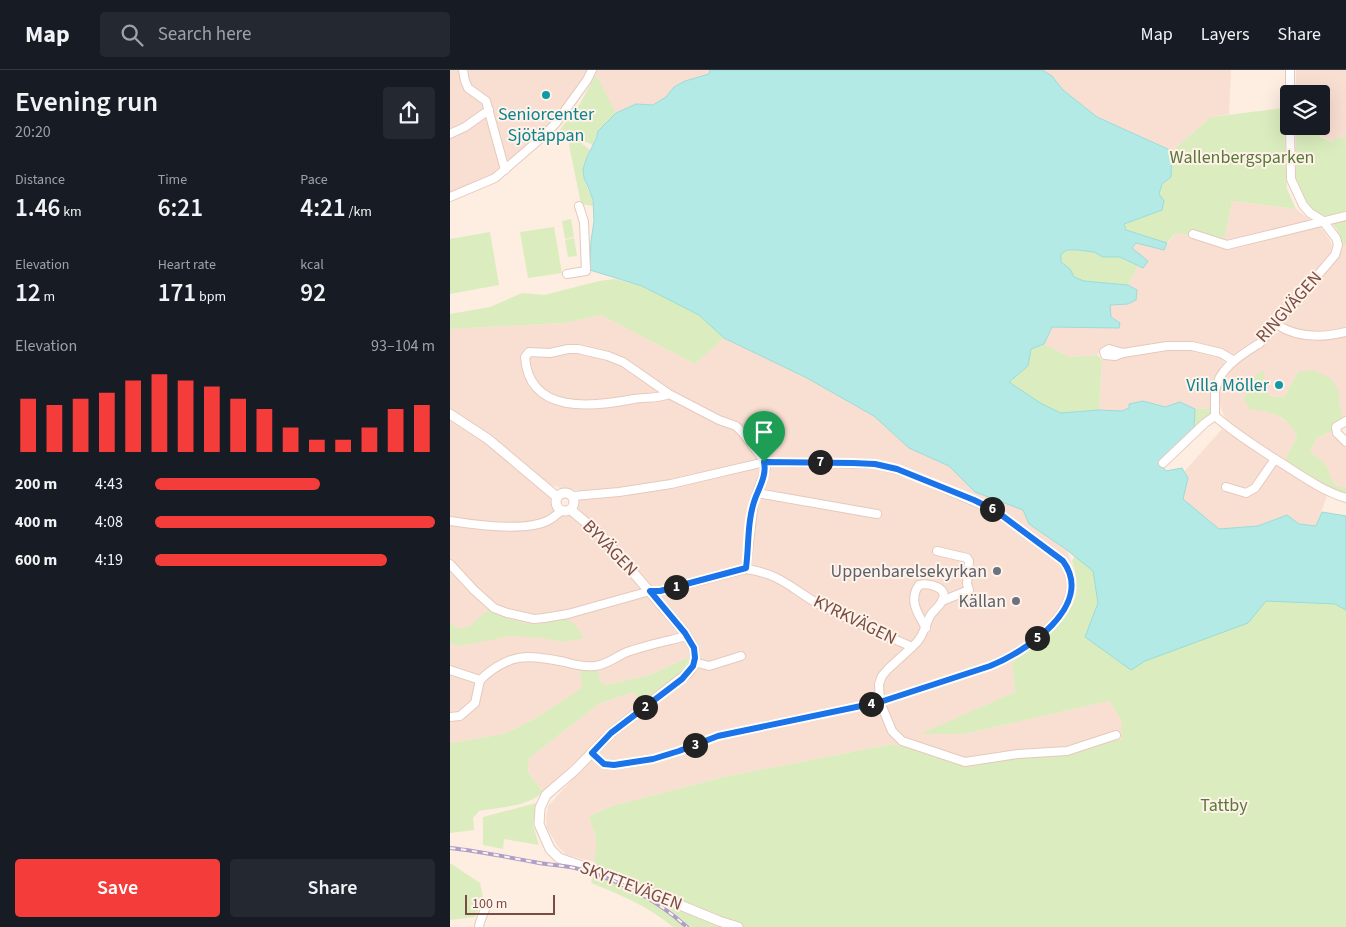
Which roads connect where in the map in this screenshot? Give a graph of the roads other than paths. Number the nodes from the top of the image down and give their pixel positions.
1 (463, 70) edge
2 (591, 70) edge
3 (1290, 70) edge
4 (1290, 85) edge
5 (489, 110) junction
6 (450, 134) edge
7 (1290, 135) edge
8 (505, 170) junction
9 (450, 198) edge
10 (579, 206) dead end
11 (1346, 216) edge
12 (1323, 221) junction
13 (1193, 234) dead end
14 (567, 274) dead end
15 (1276, 324) junction
16 (1346, 332) edge
17 (1123, 353) dead end
18 (1234, 361) junction
19 (668, 394) junction
20 (450, 414) edge
21 (1215, 416) junction
22 (1346, 421) edge
23 (1346, 442) edge
24 (1275, 458) junction
25 (764, 462) junction
26 (1163, 463) dead end
27 (1226, 487) dead end
28 (757, 493) junction
29 (573, 496) junction
30 (557, 497) junction
31 (1346, 498) edge
32 (571, 510) junction
33 (561, 511) junction
34 (877, 514) dead end
35 (450, 521) edge
36 (937, 551) dead end
37 (450, 564) edge
38 (746, 568) junction
39 (650, 591) junction
40 (942, 602) junction
41 (926, 628) junction
42 (687, 636) junction
43 (912, 647) junction
44 (741, 656) dead end
45 (694, 662) junction
46 (450, 670) edge
47 (480, 680) junction
48 (880, 702) junction
49 (450, 717) edge
50 (1116, 735) dead end
51 (592, 753) junction
52 (487, 904) dead end
53 (479, 927) edge
54 (738, 927) edge

1 - 5 street
2 - 8 street
3 - 4 street
5 - 6 street
5 - 8 street
7 - 12 street, RINGVÄGEN
8 - 9 street
10 - 14 street
11 - 12 street
12 - 13 street
12 - 15 street, RINGVÄGEN
15 - 16 street
15 - 18 street, RINGVÄGEN
17 - 18 street
18 - 21 street, RINGVÄGEN
19 - 19 street
19 - 25 street
20 - 30 street
21 - 24 street
21 - 26 street
22 - 23 street
24 - 27 street
24 - 31 street
25 - 28 street
25 - 29 street
25 - 48 street
28 - 34 street
28 - 38 street
29 - 30 street
29 - 32 street, BYVÄGEN
30 - 33 street, BYVÄGEN
32 - 33 street, BYVÄGEN
32 - 39 street, BYVÄGEN
33 - 35 street
36 - 40 street
37 - 39 street, KYRKVÄGEN
38 - 39 street, KYRKVÄGEN
38 - 43 street, KYRKVÄGEN
39 - 42 street, BYVÄGEN
40 - 41 street
40 - 41 street
41 - 43 street
42 - 45 street, BYVÄGEN
42 - 47 street
43 - 48 street, KYRKVÄGEN
44 - 45 street
45 - 51 street
46 - 47 street
47 - 49 street
48 - 50 street, KYRKVÄGEN
48 - 51 street
51 - 54 street, SKYTTEVÄGEN
52 - 53 street

